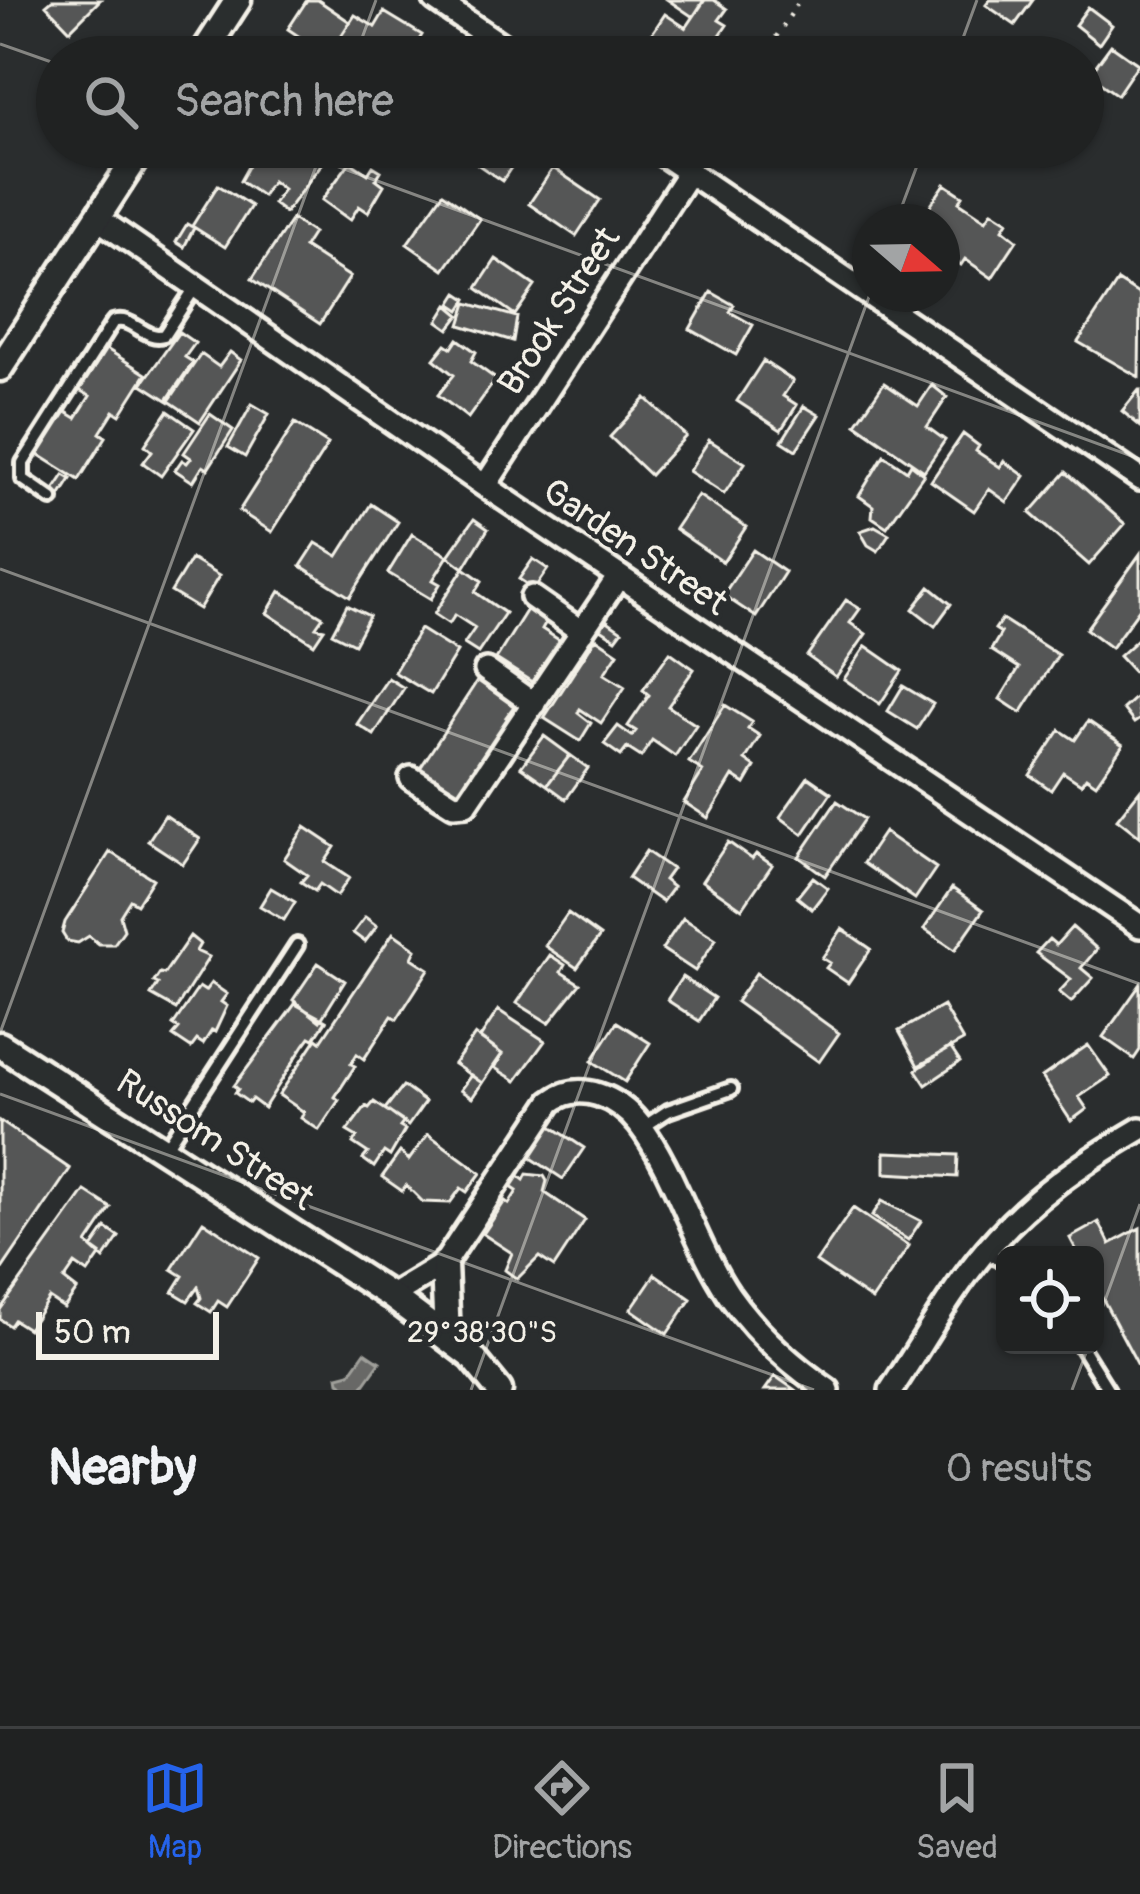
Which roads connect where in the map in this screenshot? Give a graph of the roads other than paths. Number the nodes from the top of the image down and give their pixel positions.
1 (238, 0) edge
2 (435, 0) edge
3 (215, 36) edge
4 (488, 36) edge
5 (129, 168) edge
6 (682, 168) edge
7 (688, 172) junction
8 (97, 218) junction
9 (196, 286) junction
10 (0, 368) edge
11 (1140, 479) edge
12 (485, 486) junction
13 (52, 499) dead end
14 (619, 576) junction
15 (532, 597) dead end
16 (582, 632) junction
17 (486, 670) dead end
18 (533, 704) junction
19 (411, 778) dead end
20 (1140, 926) edge
21 (297, 945) dead end
22 (0, 1045) edge
23 (731, 1089) dead end
24 (642, 1128) junction
25 (1140, 1129) edge
26 (164, 1150) junction
27 (994, 1257) edge
28 (444, 1264) junction
29 (392, 1296) junction
30 (447, 1338) junction
31 (1086, 1354) edge
32 (499, 1390) edge
33 (828, 1390) edge
34 (891, 1390) edge
35 (1108, 1390) edge

1 - 3 street
2 - 4 street
5 - 8 street
6 - 7 street
7 - 11 street
7 - 12 street, Brook Street
8 - 9 street, Garden Street
8 - 10 street
9 - 12 street, Garden Street
9 - 13 lane
12 - 14 street, Garden Street
14 - 16 street
14 - 20 street, Garden Street
15 - 16 street
16 - 18 street
17 - 18 street
18 - 19 street
21 - 26 lane
22 - 26 street, Russom Street
23 - 24 lane
24 - 28 street
24 - 33 street
25 - 27 street
26 - 29 street, Russom Street
27 - 34 street
28 - 29 street
28 - 30 street
29 - 30 street, Russom Street
30 - 32 street, Russom Street
31 - 35 lane

